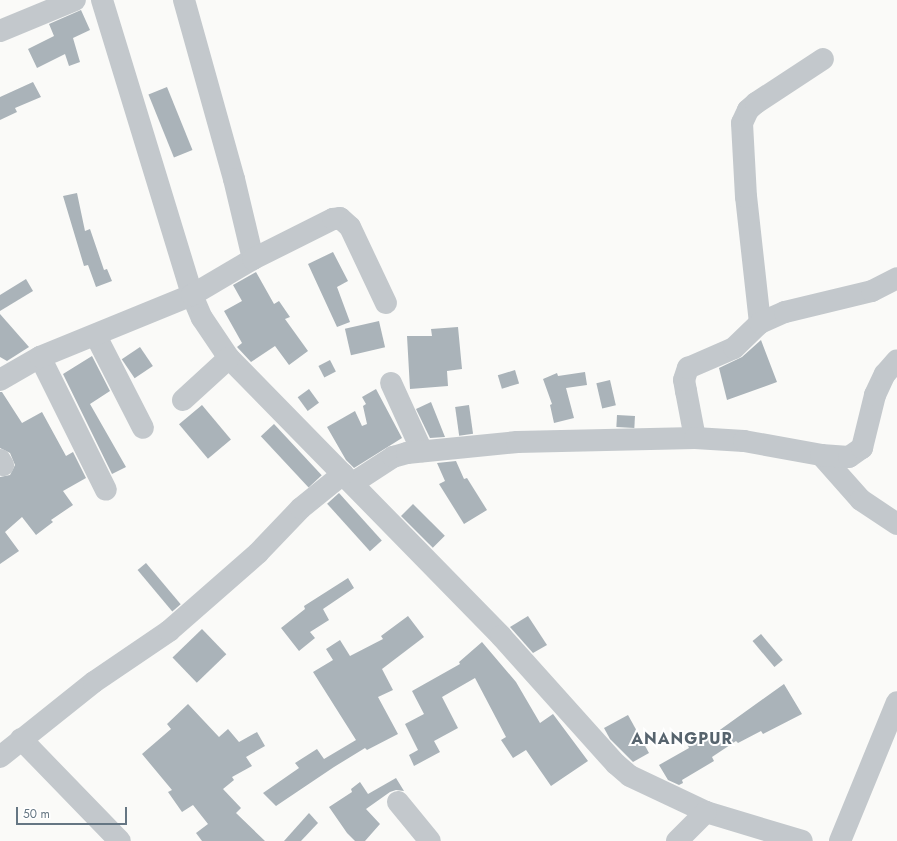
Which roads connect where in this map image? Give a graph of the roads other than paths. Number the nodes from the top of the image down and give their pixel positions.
1 (75, 0) edge
2 (102, 0) edge
3 (184, 0) edge
4 (0, 31) edge
5 (823, 59) dead end
6 (253, 259) junction
7 (897, 278) edge
8 (192, 295) junction
9 (386, 303) dead end
10 (760, 323) junction
11 (96, 336) junction
12 (40, 357) junction
13 (229, 358) junction
14 (897, 360) edge
15 (2, 374) edge
16 (391, 383) dead end
17 (183, 400) dead end
18 (142, 428) dead end
19 (695, 438) junction
20 (422, 451) junction
21 (822, 455) junction
22 (348, 479) junction
23 (106, 490) dead end
24 (897, 524) edge
25 (897, 702) edge
26 (21, 738) junction
27 (0, 757) edge
28 (398, 802) dead end
29 (706, 812) junction
30 (768, 836) edge
31 (120, 841) edge
32 (430, 841) edge
33 (677, 841) edge
34 (802, 841) edge
35 (840, 841) edge

1 - 4 street
2 - 8 street
3 - 6 street
5 - 10 street
6 - 8 street
6 - 9 street
7 - 10 street
8 - 11 street
8 - 13 street
10 - 19 street
11 - 12 street
11 - 18 street
12 - 15 street
12 - 23 street
13 - 17 street
13 - 22 street
14 - 21 street
16 - 20 street
19 - 20 street
19 - 21 street
20 - 22 street
21 - 24 street
22 - 26 street
22 - 29 street
25 - 35 street
26 - 27 street
26 - 31 street
28 - 32 street
29 - 30 street
29 - 33 street
30 - 34 street

